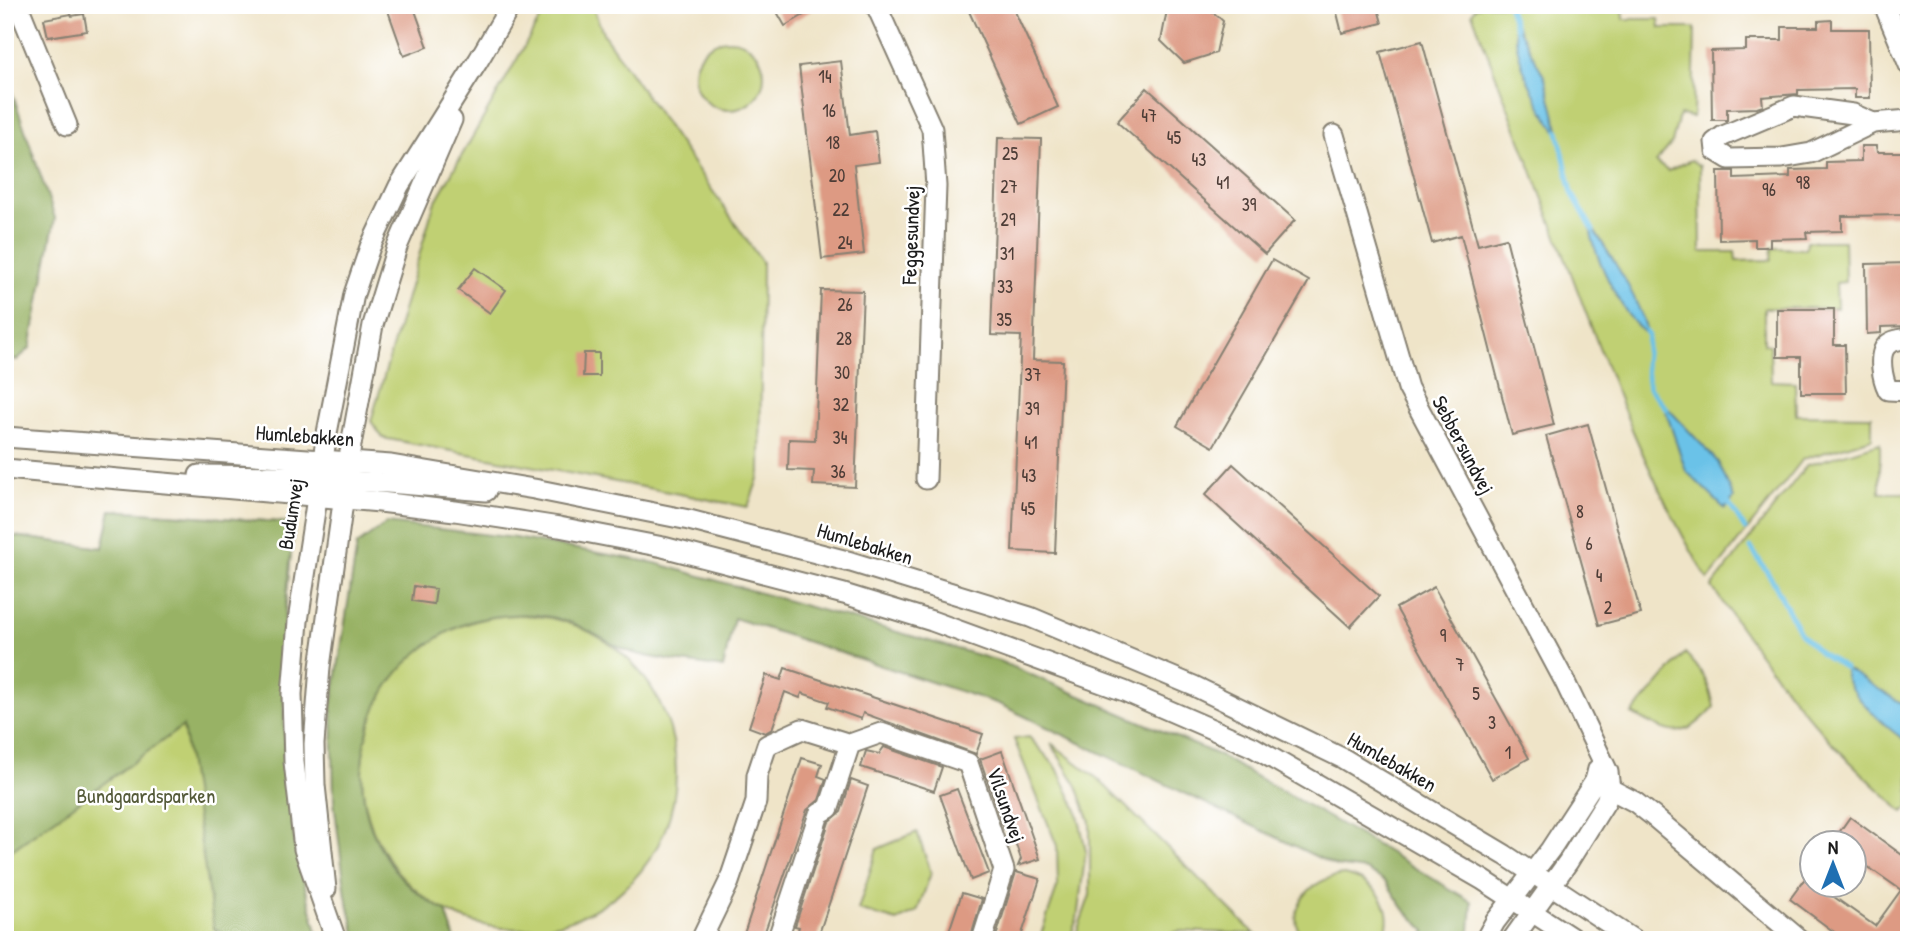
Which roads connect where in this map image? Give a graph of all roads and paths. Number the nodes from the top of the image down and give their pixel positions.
1 (18, 5) edge
2 (510, 5) edge
3 (876, 5) edge
4 (1884, 5) edge
5 (478, 61) junction
6 (1909, 65) edge
7 (1909, 120) edge
8 (1873, 124) junction
9 (67, 125) dead end
10 (1334, 135) dead end
11 (1909, 338) edge
12 (1909, 391) edge
13 (5, 438) edge
14 (321, 467) junction
15 (5, 469) edge
16 (85, 476) junction
17 (926, 479) dead end
18 (346, 481) junction
19 (317, 497) junction
20 (850, 744) junction
21 (1602, 785) junction
22 (1532, 873) junction
23 (1551, 886) junction
24 (1512, 899) junction
25 (1532, 912) junction
26 (329, 919) junction
27 (336, 940) edge
28 (701, 940) edge
29 (782, 940) edge
30 (982, 940) edge
31 (1485, 940) edge
32 (1512, 940) edge
33 (1576, 940) edge
34 (1634, 940) edge
35 (1800, 940) edge

1 - 9 street
2 - 5 street, Budumvej
3 - 17 street, Feggesundvej
4 - 6 street
5 - 14 street, Budumvej
5 - 18 street, Budumvej
7 - 8 street
8 - 8 street
10 - 21 street, Sebbersundvej
11 - 12 street
13 - 14 street, Humlebakken
14 - 16 street
14 - 18 street, Humlebakken
14 - 19 street, Budumvej
15 - 16 street, Humlebakken
16 - 19 street, Humlebakken
18 - 19 street, Humlebakken
18 - 22 street, Humlebakken
18 - 24 street, Humlebakken
18 - 26 street, Budumvej
19 - 26 street, Budumvej
20 - 28 street
20 - 29 street
20 - 30 street, Vilsundvej
21 - 22 street, Sebbersundvej
21 - 23 street, Sebbersundvej
21 - 35 street
22 - 23 street, Humlebakken
22 - 24 street, Sebbersundvej
23 - 25 street, Sebbersundvej
23 - 34 street, Humlebakken
24 - 25 street, Humlebakken
24 - 31 street, Sebbersundvej
25 - 32 street, Sebbersundvej
25 - 33 street, Humlebakken
26 - 27 street, Budumvej

